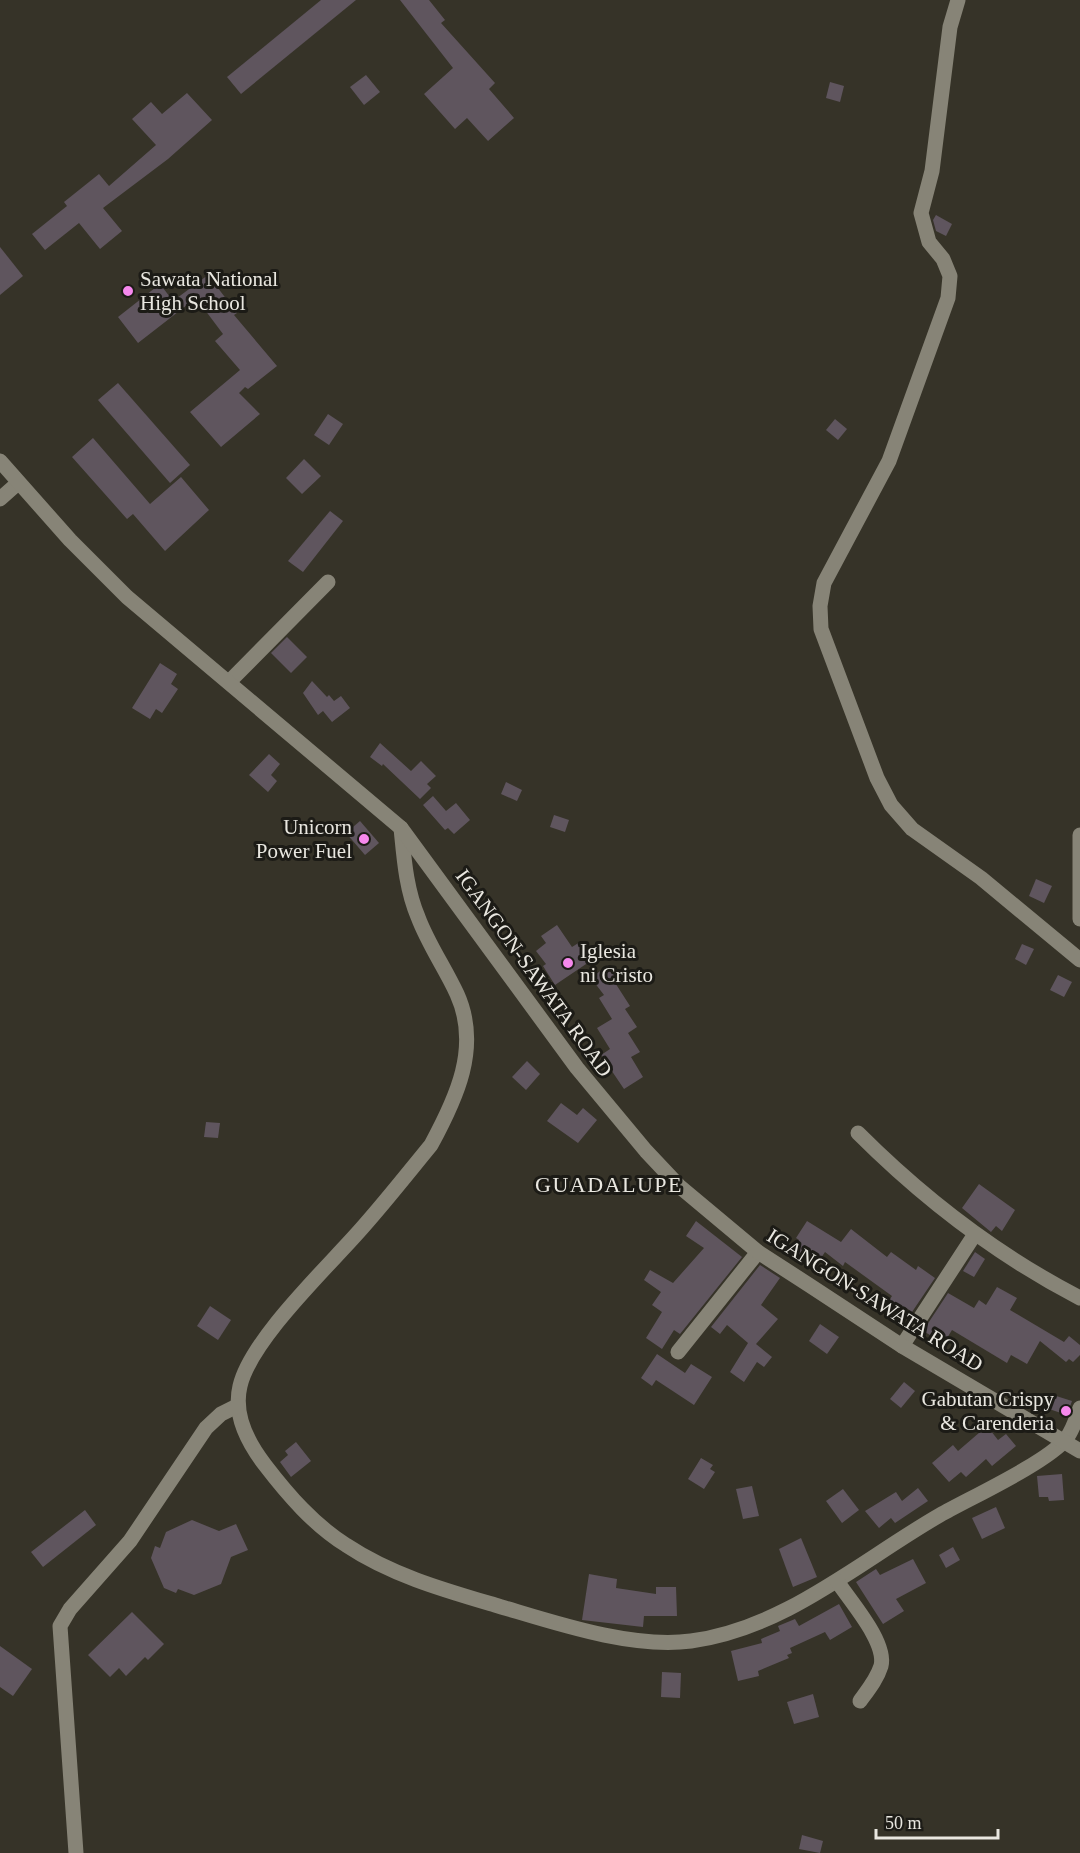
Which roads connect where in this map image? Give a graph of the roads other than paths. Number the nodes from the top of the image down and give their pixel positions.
1 (958, 0) edge
2 (0, 461) edge
3 (18, 483) junction
4 (0, 499) edge
5 (328, 582) dead end
6 (229, 682) junction
7 (401, 828) junction
8 (1080, 836) edge
9 (1080, 919) edge
10 (1080, 960) edge
11 (858, 1133) dead end
12 (975, 1234) junction
13 (758, 1252) junction
14 (1080, 1298) edge
15 (902, 1346) junction
16 (678, 1352) dead end
17 (237, 1406) junction
18 (1080, 1408) edge
19 (1065, 1441) junction
20 (1080, 1451) edge
21 (837, 1581) junction
22 (860, 1701) dead end
23 (76, 1853) edge

1 - 10 street
2 - 3 street, IGANGON-SAWATA ROAD
3 - 4 street
3 - 6 street, IGANGON-SAWATA ROAD
5 - 6 street
6 - 7 street, IGANGON-SAWATA ROAD
7 - 13 street, IGANGON-SAWATA ROAD
7 - 17 street
8 - 9 street
11 - 12 street
12 - 14 street
12 - 15 street
13 - 15 street, IGANGON-SAWATA ROAD
13 - 16 street
15 - 19 street, IGANGON-SAWATA ROAD
17 - 21 street
17 - 23 street
18 - 19 street
19 - 20 street, IGANGON-SAWATA ROAD
19 - 21 street
21 - 22 street

